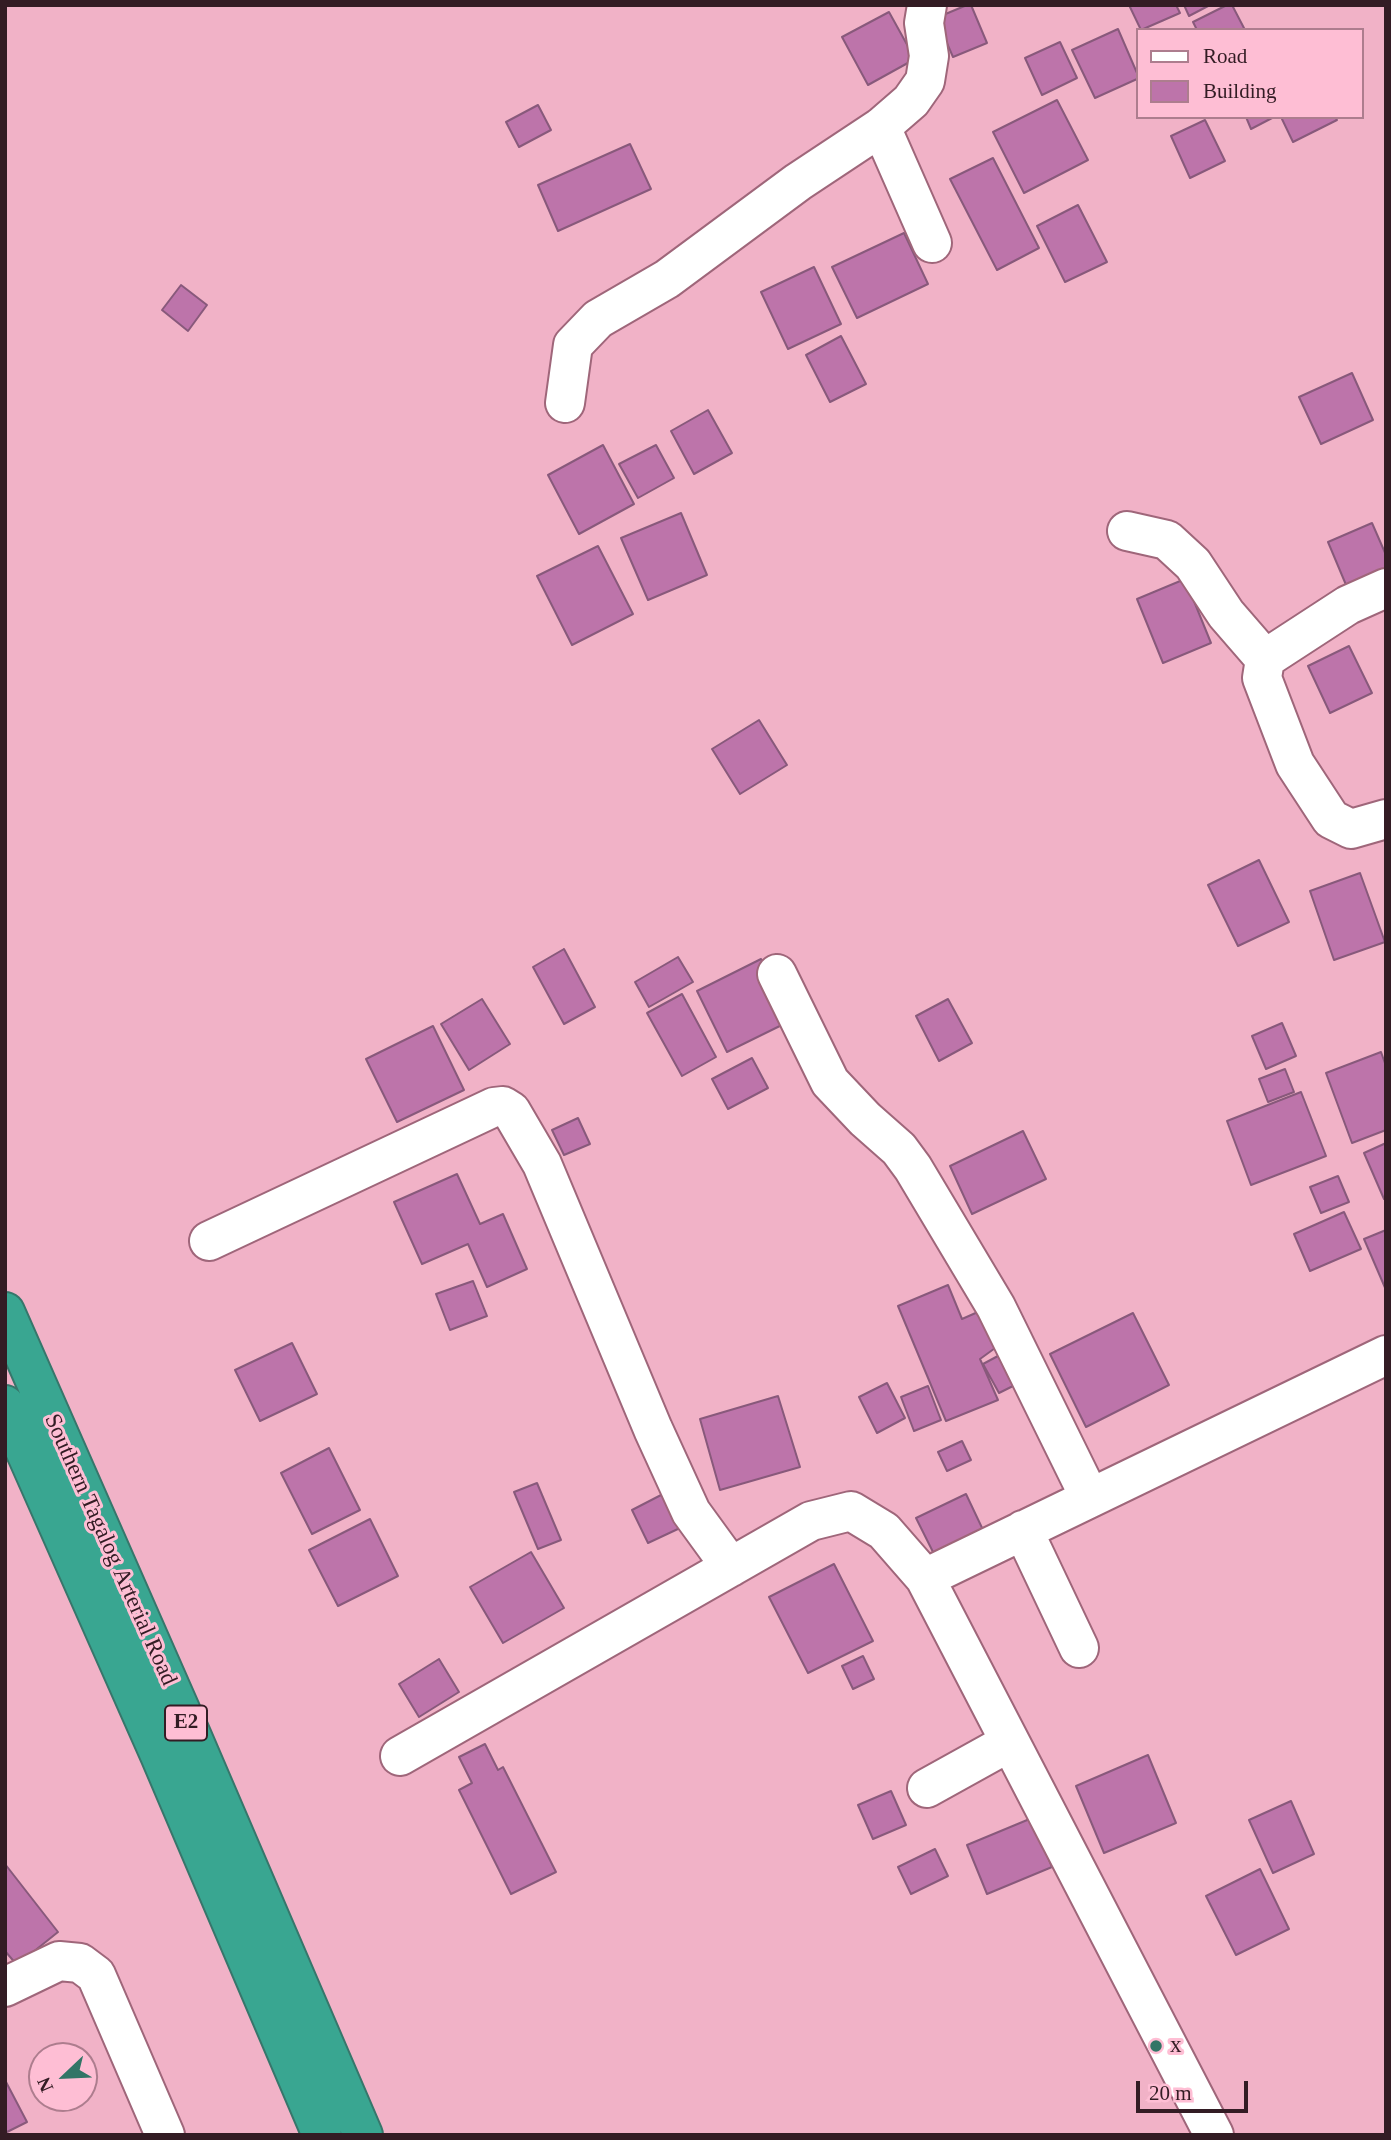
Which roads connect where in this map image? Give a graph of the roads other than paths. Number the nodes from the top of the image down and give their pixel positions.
1 (926, 14) edge
2 (880, 127) junction
3 (932, 243) dead end
4 (565, 403) dead end
5 (1127, 531) dead end
6 (1386, 588) edge
7 (1265, 659) junction
8 (1386, 820) edge
9 (776, 974) dead end
10 (209, 1241) dead end
11 (5, 1312) edge
12 (1386, 1355) edge
13 (5, 1405) edge
14 (1090, 1498) junction
15 (1023, 1530) junction
16 (731, 1567) junction
17 (925, 1578) junction
18 (1079, 1648) dead end
19 (1010, 1742) junction
20 (401, 1756) dead end
21 (927, 1788) dead end
22 (5, 1987) edge
23 (165, 2135) edge
24 (322, 2135) edge
25 (363, 2135) edge
26 (1214, 2135) edge

1 - 2 street
2 - 3 street
2 - 4 street
5 - 7 street
6 - 7 street
7 - 8 street
9 - 14 street
10 - 16 street
11 - 25 highway, Southern Tagalog Arterial Road / E2
12 - 14 street
13 - 24 highway, Southern Tagalog Arterial Road / E2
14 - 15 street
15 - 17 street
15 - 18 street
16 - 17 street
16 - 20 street
17 - 19 street
19 - 21 street
19 - 26 street
22 - 23 street

